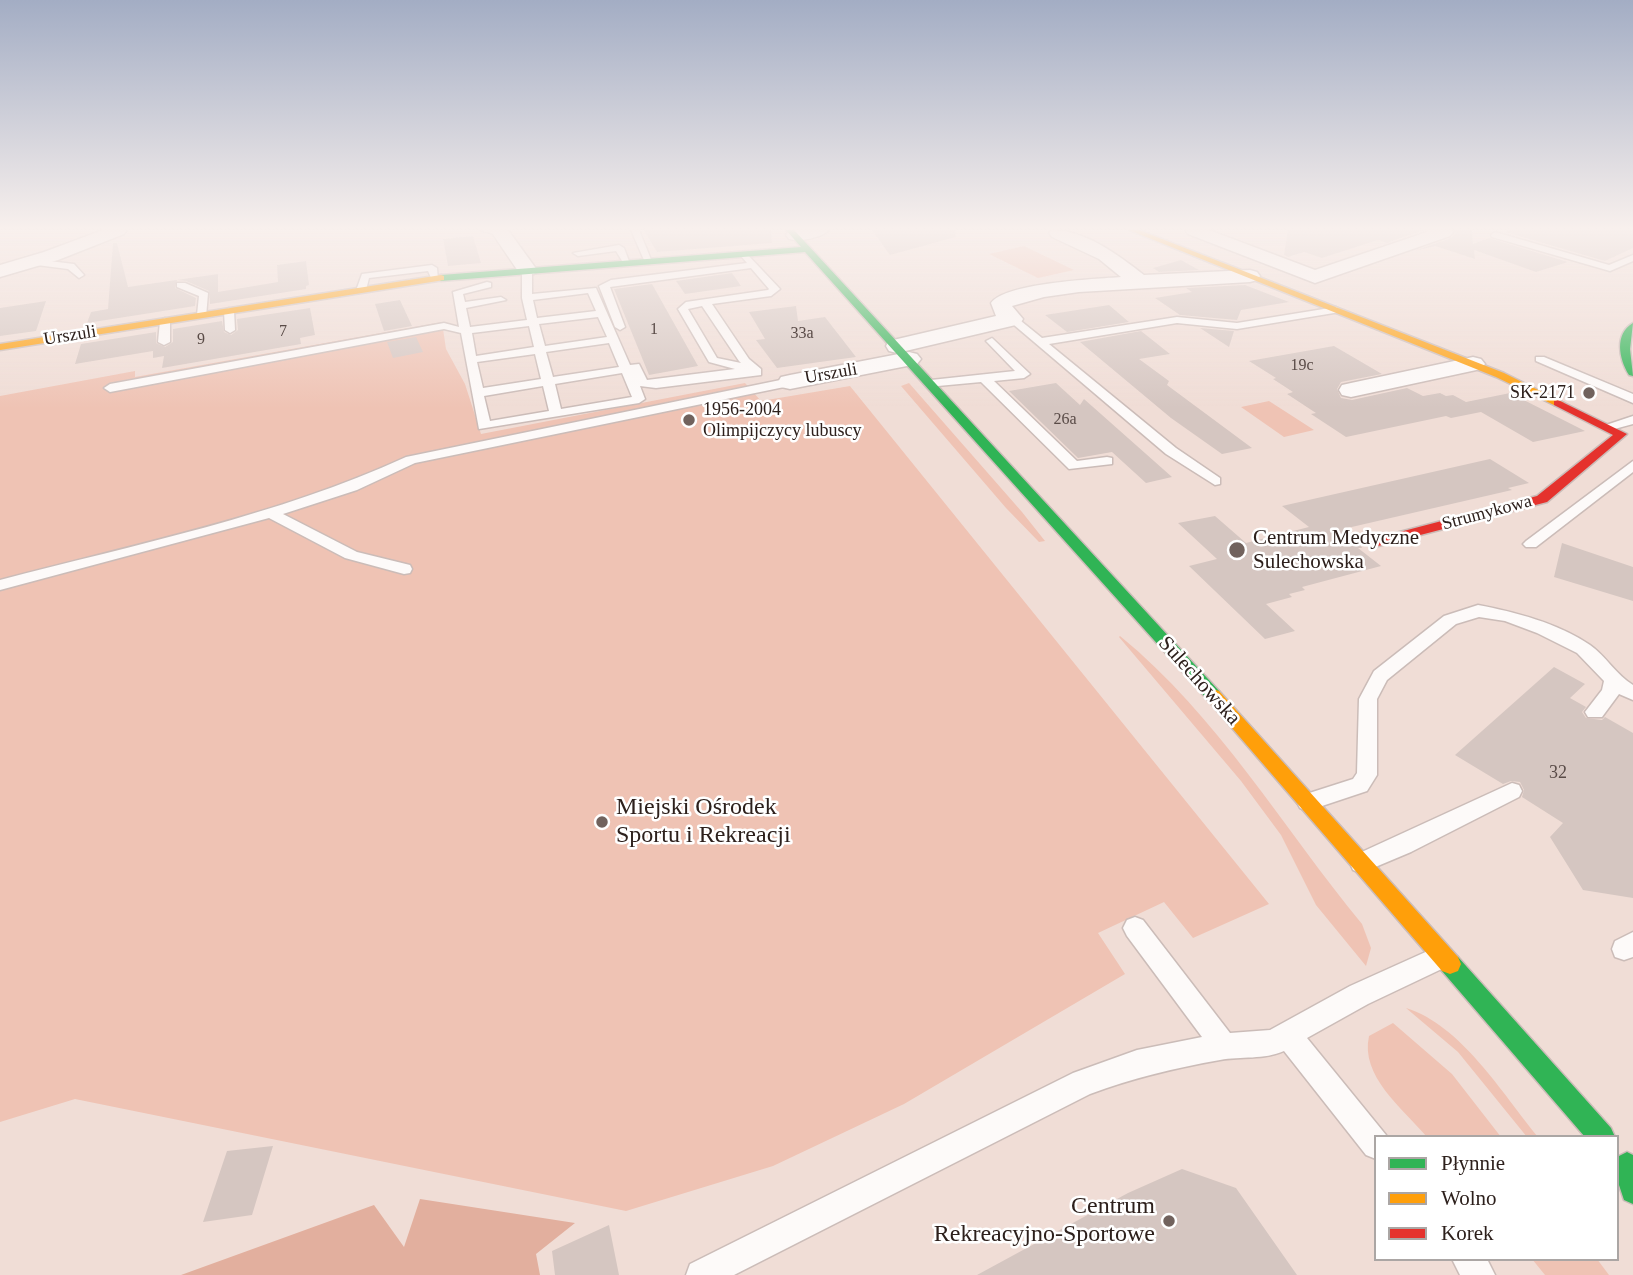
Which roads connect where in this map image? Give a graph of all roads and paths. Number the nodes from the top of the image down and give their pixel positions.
1 (191, 290) edge
2 (353, 290) edge
3 (468, 290) edge
4 (527, 290) edge
5 (605, 290) edge
6 (774, 290) edge
7 (845, 290) edge
8 (1063, 290) edge
9 (1286, 290) edge
10 (527, 298) junction
11 (501, 300) dead end
12 (705, 303) junction
13 (460, 306) junction
14 (1336, 310) junction
15 (229, 311) junction
16 (602, 313) junction
17 (202, 315) junction
18 (1012, 319) junction
19 (165, 321) junction
20 (533, 322) junction
21 (1633, 326) edge
22 (230, 330) dead end
23 (464, 331) junction
24 (613, 339) junction
25 (992, 341) dead end
26 (164, 342) dead end
27 (1041, 342) junction
28 (0, 347) edge
29 (540, 349) junction
30 (903, 352) junction
31 (1540, 359) dead end
32 (470, 360) junction
33 (1473, 364) junction
34 (626, 369) junction
35 (752, 370) junction
36 (1633, 373) edge
37 (986, 380) junction
38 (548, 381) junction
39 (790, 382) junction
40 (931, 384) junction
41 (110, 388) dead end
42 (1351, 390) dead end
43 (477, 393) junction
44 (1633, 399) edge
45 (556, 414) junction
46 (1633, 420) edge
47 (1608, 427) junction
48 (1107, 461) dead end
49 (1633, 466) edge
50 (1215, 481) dead end
51 (271, 513) junction
52 (1378, 542) dead end
53 (1531, 544) dead end
54 (404, 569) dead end
55 (0, 585) edge
56 (1613, 682) junction
57 (1633, 693) edge
58 (1595, 712) dead end
59 (1513, 791) dead end
60 (1307, 802) junction
61 (1360, 863) junction
62 (1135, 928) dead end
63 (1442, 957) junction
64 (1287, 1035) junction
65 (1224, 1046) junction
66 (1599, 1135) edge
67 (1374, 1143) edge
68 (1469, 1261) edge
69 (701, 1275) edge
70 (1480, 1275) edge

1 - 17 lane
2 - 15 street, Urszuli
3 - 13 lane
4 - 10 lane
5 - 35 lane
6 - 12 lane
7 - 30 street, Sulechowska
8 - 18 street
9 - 14 street
10 - 16 lane
10 - 20 lane
11 - 13 lane
12 - 35 lane
12 - 35 lane, Urszuli
13 - 23 lane
14 - 27 lane
14 - 33 street
15 - 17 street, Urszuli
15 - 22 lane
16 - 20 lane
16 - 24 lane
17 - 19 street, Urszuli
18 - 27 lane
18 - 30 street
19 - 26 lane
19 - 28 street, Urszuli
20 - 23 lane
20 - 29 lane
21 - 36 street
23 - 32 lane
23 - 41 lane
24 - 29 lane
24 - 34 lane
25 - 37 lane
27 - 50 lane
29 - 32 lane
29 - 38 lane
30 - 39 street, Urszuli
30 - 40 street, Sulechowska
31 - 44 lane
32 - 43 lane
33 - 42 street
33 - 47 street
34 - 38 lane
34 - 45 lane
35 - 39 lane, Urszuli
37 - 40 lane
37 - 48 lane
38 - 43 lane
38 - 45 lane
39 - 51 lane
40 - 60 street, Sulechowska
43 - 45 lane
46 - 47 lane
47 - 52 street, Strumykowa
49 - 53 lane
51 - 54 lane
51 - 55 lane
56 - 57 lane
56 - 58 lane
56 - 60 lane
59 - 61 lane
60 - 61 street, Sulechowska
61 - 63 street, Sulechowska
62 - 65 lane
63 - 64 lane
63 - 66 street, Sulechowska
64 - 65 lane
64 - 67 lane
65 - 69 lane
68 - 70 lane

